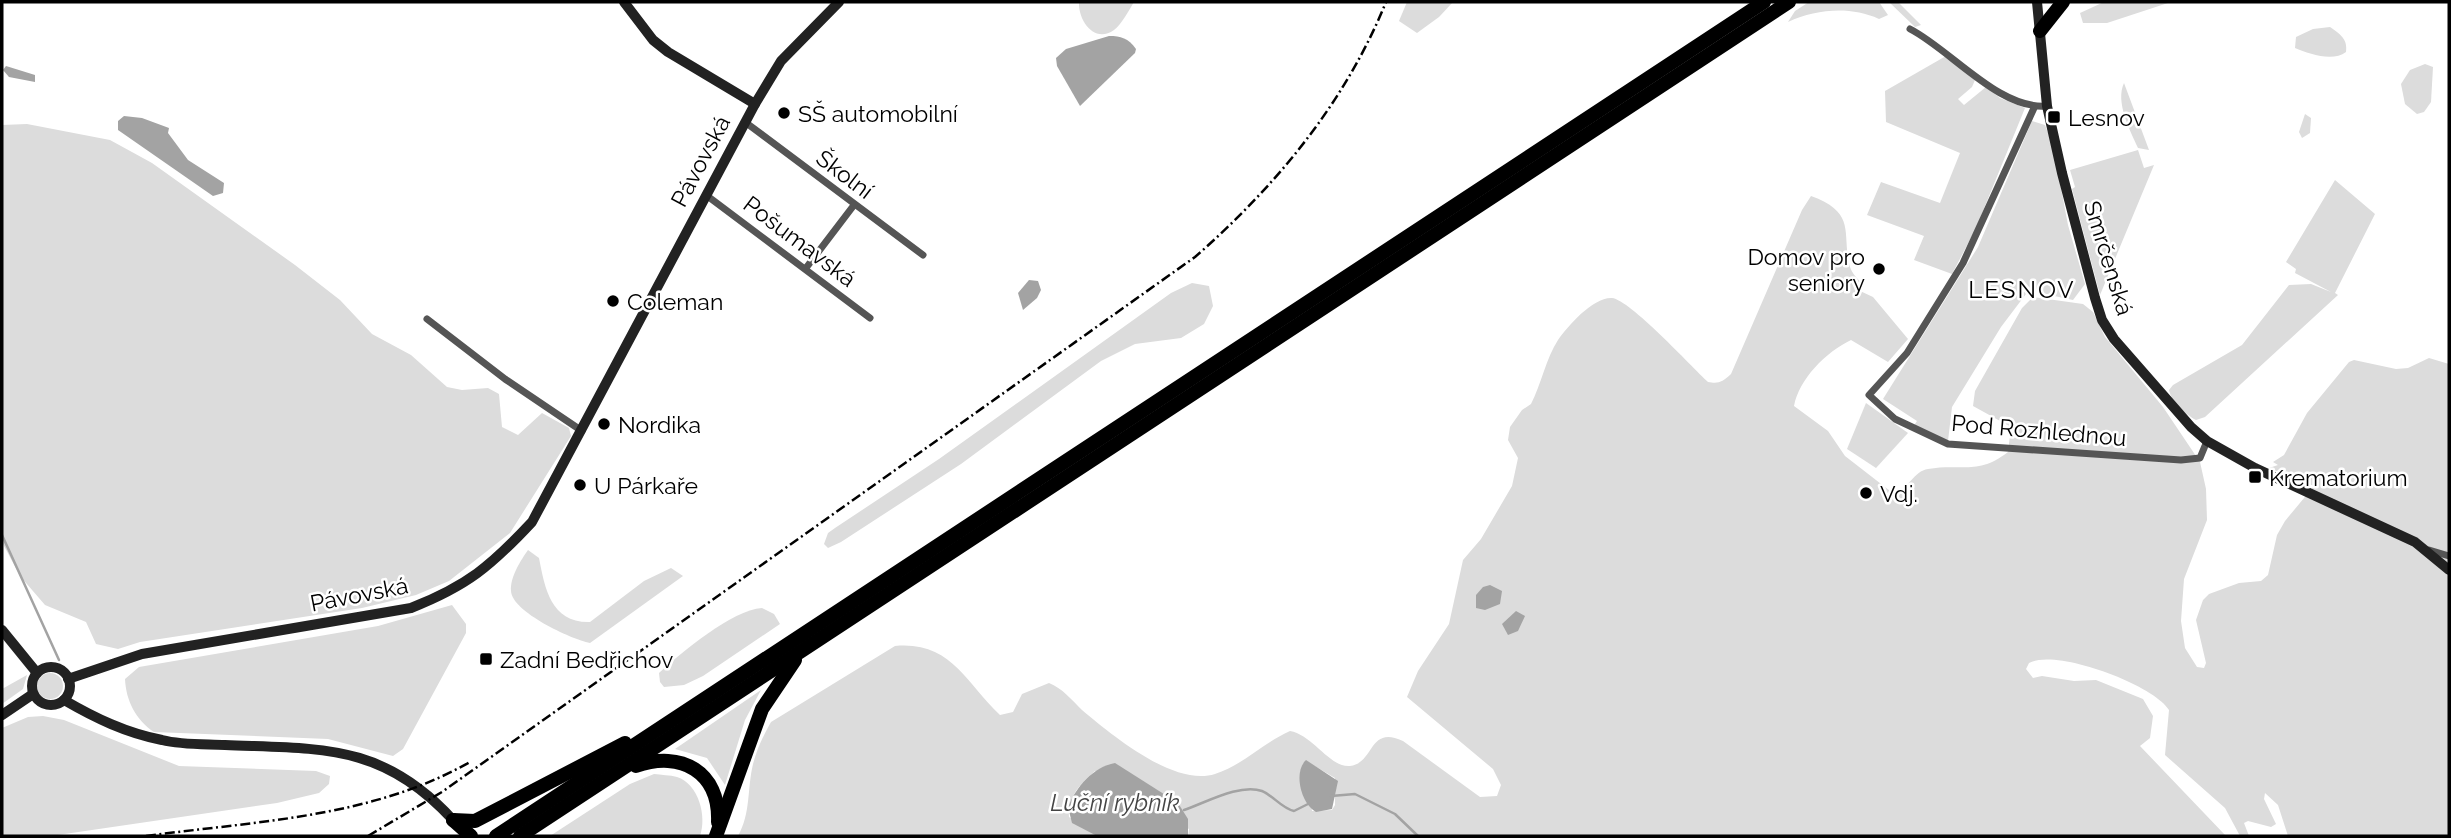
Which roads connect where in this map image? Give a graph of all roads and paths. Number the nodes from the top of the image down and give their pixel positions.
1 (624, 2) edge
2 (839, 2) edge
3 (1758, 2) edge
4 (1764, 2) edge
5 (1789, 2) edge
6 (2037, 2) edge
7 (2063, 2) edge
8 (1910, 29) dead end
9 (2040, 31) junction
10 (1707, 39) junction
11 (755, 104) junction
12 (2047, 106) junction
13 (2034, 107) junction
14 (745, 122) junction
15 (706, 195) junction
16 (854, 205) junction
17 (923, 255) dead end
18 (806, 268) junction
19 (870, 318) dead end
20 (427, 319) dead end
21 (582, 431) junction
22 (2207, 441) junction
23 (2429, 550) junction
24 (2449, 556) edge
25 (2449, 570) edge
26 (2, 630) edge
27 (818, 640) junction
28 (37, 673) junction
29 (68, 679) junction
30 (33, 694) junction
31 (64, 700) junction
32 (2, 715) edge
33 (649, 735) junction
34 (610, 777) junction
35 (450, 817) junction
36 (717, 833) edge
37 (469, 834) edge
38 (450, 836) edge
39 (496, 836) edge
40 (520, 836) edge

1 - 11 street
2 - 11 street, Pávovská
3 - 10 highway
4 - 10 highway
5 - 27 highway
6 - 9 street, Smrčenská
7 - 9 highway
8 - 13 street
9 - 12 street, Smrčenská
10 - 33 highway
11 - 14 street, Pávovská
12 - 13 street
12 - 22 street, Smrčenská
13 - 22 street, Pod Rozhlednou
14 - 15 street, Pávovská
14 - 16 street, Školní
15 - 18 street, Pošumavská
15 - 21 street, Pávovská
16 - 17 street, Školní
16 - 18 street
18 - 19 street, Pošumavská
20 - 21 street
21 - 29 street, Pávovská
22 - 23 street, Smrčenská
23 - 24 street
23 - 25 street, Smrčenská
26 - 28 street
27 - 34 highway
27 - 36 highway
28 - 29 street
28 - 30 street
29 - 31 street
30 - 31 street
30 - 32 street
31 - 35 street
33 - 35 highway
33 - 39 highway
34 - 36 highway
34 - 40 highway
35 - 37 highway
35 - 38 highway

